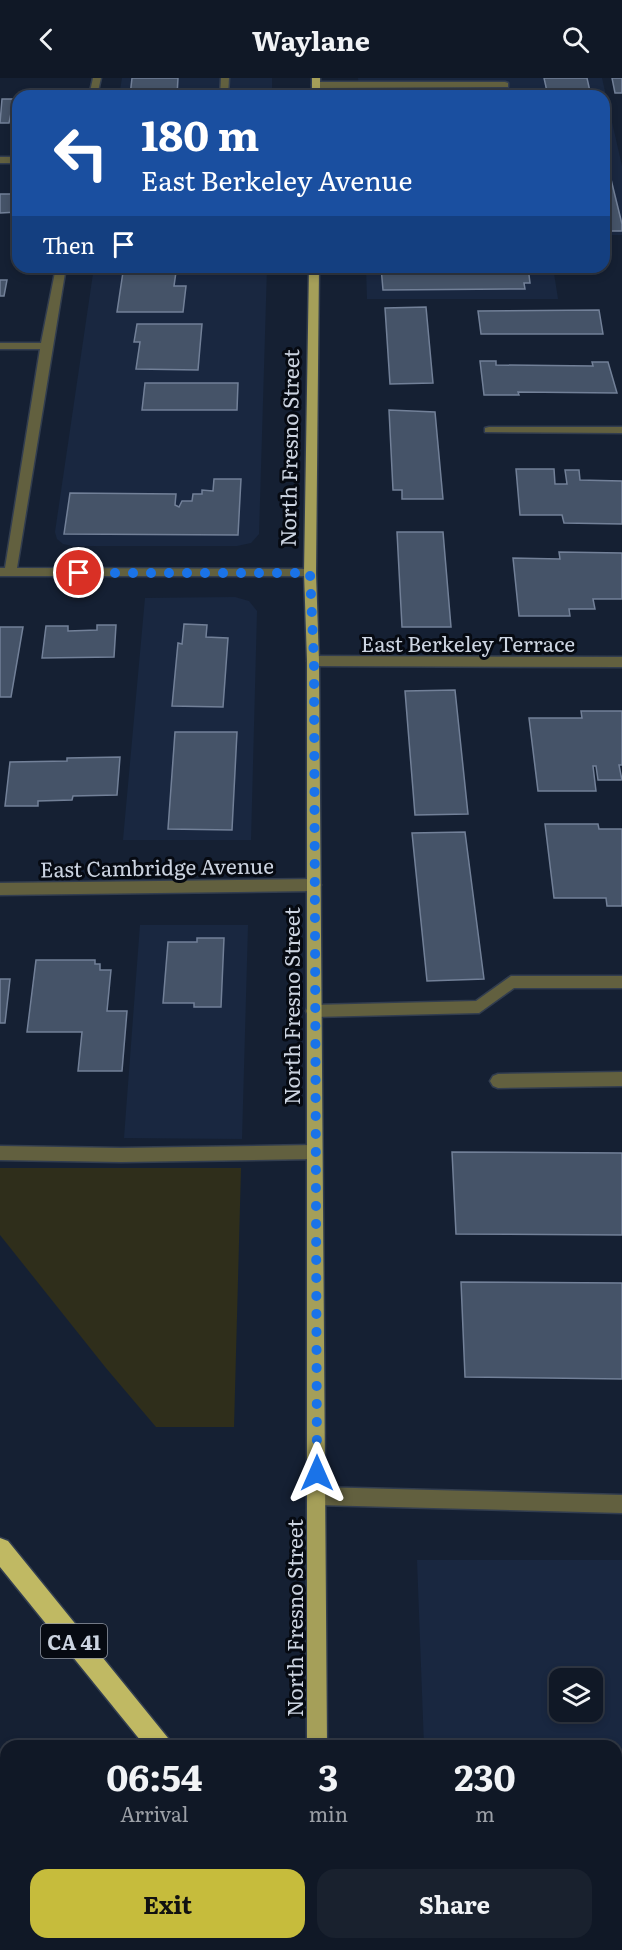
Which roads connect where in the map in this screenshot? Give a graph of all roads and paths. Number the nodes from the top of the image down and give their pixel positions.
1 (316, 82) edge
2 (400, 82) edge
3 (504, 82) edge
4 (60, 273) edge
5 (314, 273) edge
6 (0, 346) edge
7 (46, 346) junction
8 (489, 430) dead end
9 (622, 430) edge
10 (5, 572) edge
11 (310, 573) junction
12 (314, 661) junction
13 (622, 662) edge
14 (314, 885) junction
15 (0, 889) edge
16 (622, 982) edge
17 (313, 1011) junction
18 (622, 1079) edge
19 (498, 1081) dead end
20 (314, 1152) junction
21 (0, 1153) edge
22 (317, 1496) junction
23 (622, 1504) edge
24 (0, 1549) edge
25 (154, 1740) edge
26 (316, 1740) edge

1 - 2 street
2 - 3 street
4 - 7 street
5 - 11 main road, North Fresno Street
6 - 7 street
7 - 10 street
8 - 9 street
10 - 11 street
11 - 12 main road, North Fresno Street
12 - 13 street, East Berkeley Terrace
12 - 14 main road, North Fresno Street
14 - 15 street, East Cambridge Avenue
14 - 17 main road, North Fresno Street
16 - 17 street
17 - 20 main road, North Fresno Street
18 - 19 street
20 - 21 street
20 - 22 main road, North Fresno Street
22 - 23 street
22 - 26 main road, North Fresno Street
24 - 25 highway, CA 41

